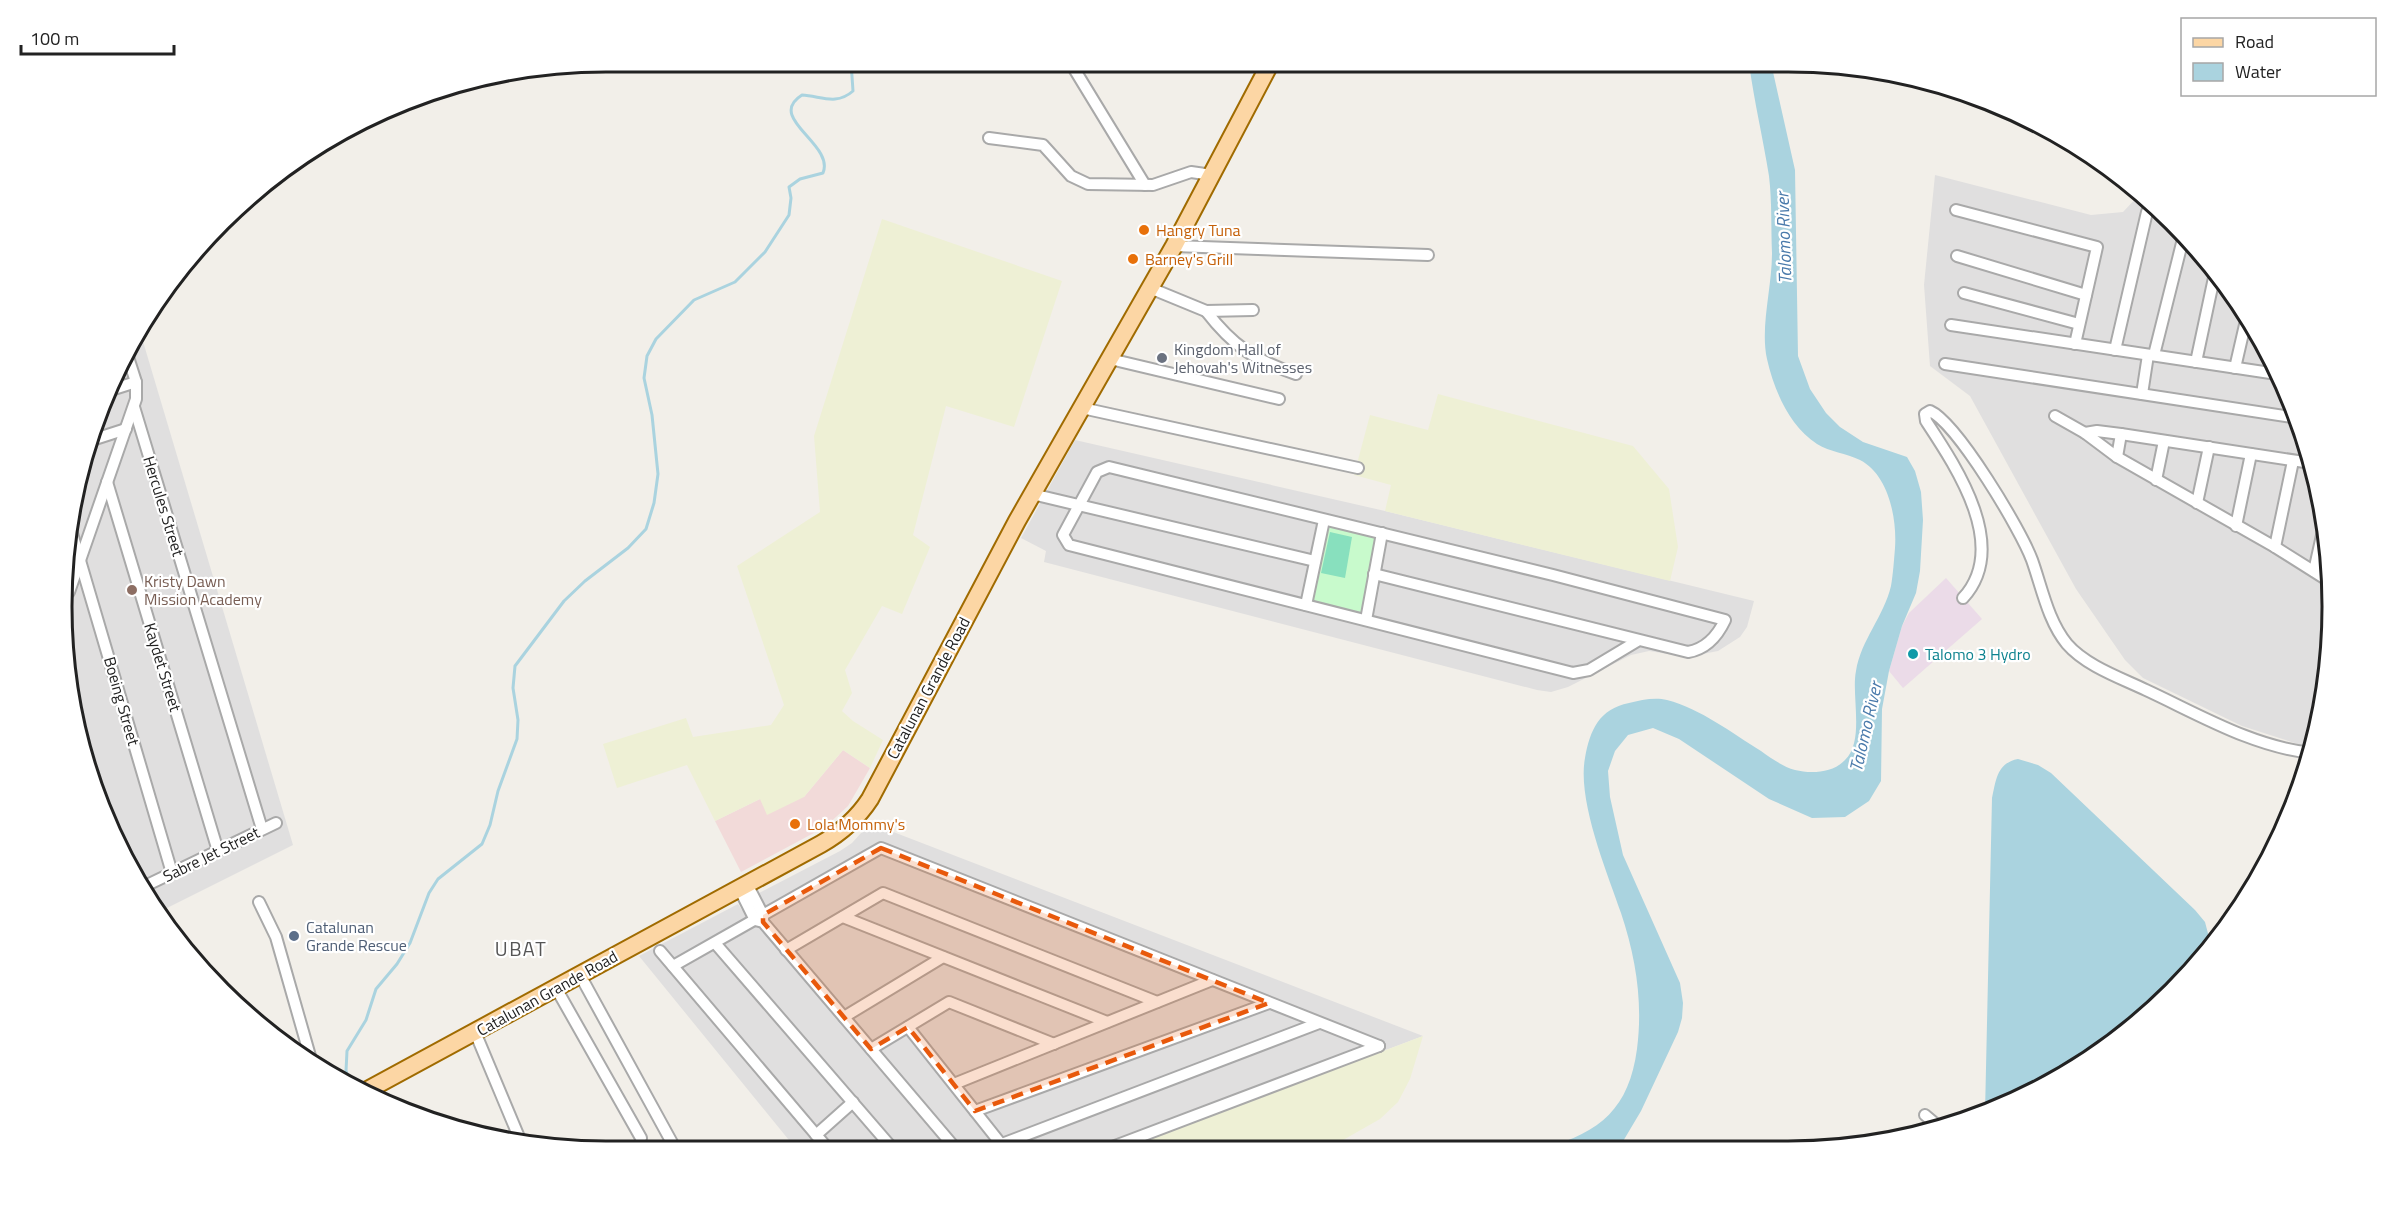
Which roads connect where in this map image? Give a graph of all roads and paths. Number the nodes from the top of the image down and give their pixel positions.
1 (1076, 72) edge
2 (1266, 72) edge
3 (989, 138) dead end
4 (1212, 175) junction
5 (1145, 184) junction
6 (1956, 210) dead end
7 (2147, 212) dead end
8 (1174, 246) junction
9 (2181, 246) edge
10 (1428, 255) dead end
11 (1957, 255) dead end
12 (2213, 282) edge
13 (1150, 288) junction
14 (1964, 293) dead end
15 (2086, 295) junction
16 (1253, 310) dead end
17 (1206, 311) junction
18 (2079, 324) junction
19 (1951, 325) dead end
20 (2244, 329) edge
21 (2075, 344) junction
22 (2115, 350) junction
23 (2151, 355) junction
24 (1110, 359) junction
25 (2196, 362) junction
26 (130, 364) edge
27 (1945, 364) dead end
28 (2235, 368) junction
29 (2268, 371) edge
30 (1296, 374) dead end
31 (136, 382) junction
32 (119, 387) edge
33 (2142, 394) junction
34 (1280, 399) dead end
35 (134, 407) junction
36 (1082, 408) junction
37 (2055, 416) dead end
38 (2287, 416) edge
39 (126, 429) junction
40 (2085, 433) junction
41 (2121, 434) junction
42 (99, 438) edge
43 (2164, 441) junction
44 (2209, 447) junction
45 (2251, 454) junction
46 (2117, 457) junction
47 (2293, 461) junction
48 (2302, 463) edge
49 (1358, 468) dead end
50 (2156, 480) junction
51 (108, 482) junction
52 (1032, 494) junction
53 (2197, 503) junction
54 (1078, 505) junction
55 (1324, 520) junction
56 (2236, 526) junction
57 (1382, 533) junction
58 (76, 546) edge
59 (2275, 547) junction
60 (2319, 551) edge
61 (80, 560) junction
62 (1315, 561) junction
63 (2314, 571) junction
64 (1374, 574) junction
65 (2321, 576) edge
66 (73, 581) edge
67 (1963, 598) dead end
68 (1306, 605) junction
69 (1366, 620) junction
70 (1639, 640) junction
71 (2302, 751) edge
72 (276, 823) dead end
73 (262, 829) junction
74 (218, 851) junction
75 (172, 873) junction
76 (150, 884) edge
77 (743, 886) junction
78 (260, 902) dead end
79 (843, 917) junction
80 (760, 919) junction
81 (715, 943) junction
82 (786, 950) junction
83 (660, 951) dead end
84 (943, 957) junction
85 (673, 966) junction
86 (580, 975) junction
87 (1212, 980) junction
88 (556, 988) junction
89 (1157, 1002) junction
90 (1269, 1003) junction
91 (844, 1017) junction
92 (1107, 1022) junction
93 (1319, 1023) junction
94 (908, 1027) junction
95 (475, 1032) junction
96 (1054, 1044) junction
97 (871, 1049) junction
98 (308, 1050) edge
99 (954, 1084) junction
100 (373, 1087) edge
101 (853, 1102) junction
102 (975, 1111) junction
103 (1924, 1116) dead end
104 (1931, 1121) edge
105 (517, 1133) edge
106 (816, 1135) junction
107 (641, 1138) dead end
108 (671, 1141) edge
109 (821, 1141) edge
110 (886, 1141) edge
111 (949, 1141) edge
112 (999, 1141) edge
113 (1019, 1141) edge
114 (1128, 1141) edge

1 - 5 street
2 - 4 main road, Catalunan Grande Road
3 - 5 street
4 - 5 street
4 - 8 main road, Catalunan Grande Road
6 - 15 street
7 - 22 street
8 - 10 street
8 - 13 main road, Catalunan Grande Road
9 - 23 street
11 - 15 street
12 - 25 street
13 - 17 street
13 - 24 main road, Catalunan Grande Road
14 - 18 street
15 - 18 street
16 - 17 street
17 - 30 street
18 - 21 street
19 - 21 street
20 - 28 street
21 - 22 street
22 - 23 street
23 - 25 street
23 - 33 street
24 - 34 street
24 - 36 main road, Catalunan Grande Road
25 - 28 street
26 - 31 street, Hercules Street
27 - 33 street
28 - 29 street
31 - 32 street
31 - 35 street, Hercules Street
33 - 38 street
35 - 39 street
35 - 73 street, Hercules Street
36 - 49 street
36 - 52 main road, Catalunan Grande Road
37 - 40 street
39 - 42 street
39 - 51 street
40 - 41 street
40 - 46 street
41 - 43 street
41 - 46 street
43 - 44 street
43 - 50 street
44 - 45 street
44 - 53 street
45 - 47 street
45 - 56 street
46 - 50 street
47 - 48 street
47 - 59 street
50 - 53 street
51 - 61 street
51 - 74 street, Kaydet Street
52 - 54 street
52 - 77 main road, Catalunan Grande Road
53 - 56 street
54 - 55 street
54 - 62 street
54 - 68 street
55 - 57 street
55 - 62 street
56 - 59 street
57 - 64 street
57 - 70 street
58 - 61 street, Boeing Street
59 - 63 street
60 - 63 street
61 - 66 street
61 - 75 street, Boeing Street
62 - 68 street
63 - 65 street
64 - 69 street
64 - 70 street
67 - 71 street
68 - 69 street
69 - 70 street
72 - 73 street, Sabre Jet Street
73 - 74 street, Sabre Jet Street
74 - 75 street, Sabre Jet Street
75 - 76 street, Sabre Jet Street
77 - 80 street
77 - 86 main road, Catalunan Grande Road
78 - 98 street
79 - 82 street
79 - 84 street
79 - 89 street
80 - 81 street
80 - 82 street
80 - 87 street
81 - 85 street
81 - 101 street
82 - 91 street
83 - 85 street
84 - 91 street
84 - 92 street
85 - 106 street
86 - 88 main road, Catalunan Grande Road
86 - 108 street
87 - 89 street
87 - 90 street
88 - 95 main road, Catalunan Grande Road
88 - 107 street
89 - 92 street
90 - 93 street
90 - 102 street
91 - 97 street
92 - 96 street
93 - 113 street
93 - 114 street
94 - 96 street
94 - 97 street
94 - 99 street
95 - 100 main road, Catalunan Grande Road
95 - 105 street
96 - 99 street
97 - 111 street
99 - 102 street
101 - 106 street
101 - 110 street
102 - 112 street
103 - 104 street
106 - 109 street

